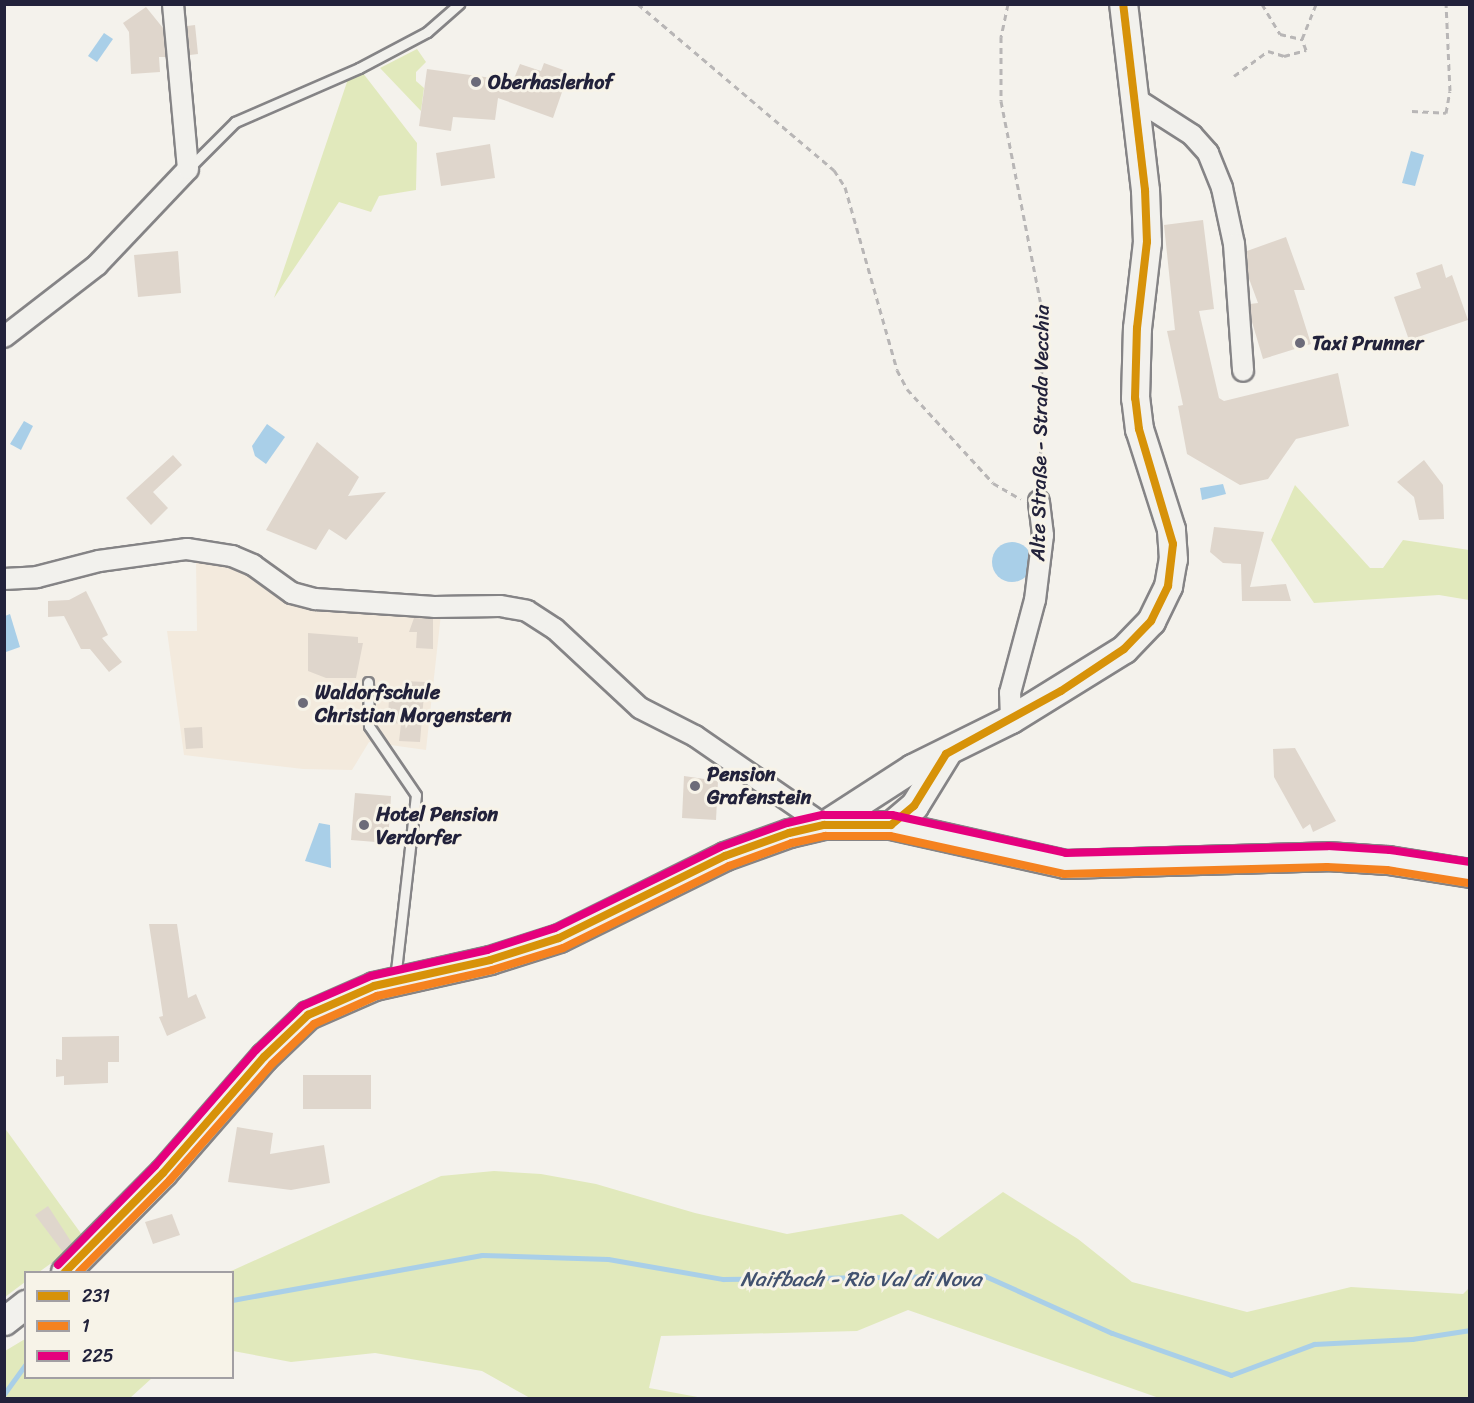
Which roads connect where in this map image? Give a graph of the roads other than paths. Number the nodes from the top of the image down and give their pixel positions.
1 (173, 4) edge
2 (459, 4) edge
3 (1123, 4) edge
4 (1136, 99) junction
5 (188, 169) junction
6 (4, 337) edge
7 (1244, 371) dead end
8 (1032, 501) road end
9 (4, 579) edge
10 (368, 682) dead end
11 (1011, 719) junction
12 (940, 763) junction
13 (890, 784) junction
14 (824, 825) junction
15 (891, 825) junction
16 (957, 839) junction
17 (1470, 873) edge
18 (394, 981) junction
19 (66, 1271) edge
20 (24, 1306) edge
21 (4, 1321) edge

1 - 5 street
2 - 5 lane
3 - 4 main road
4 - 7 street
4 - 11 main road
5 - 6 street
8 - 11 street, Alte Straße - Strada Vecchia
9 - 14 street
10 - 18 lane
11 - 12 main road
12 - 13 main road
12 - 15 main road
12 - 16 main road
13 - 14 main road
13 - 15 main road
14 - 15 main road
14 - 18 main road
15 - 16 main road
16 - 17 main road
18 - 19 main road
20 - 21 main road

